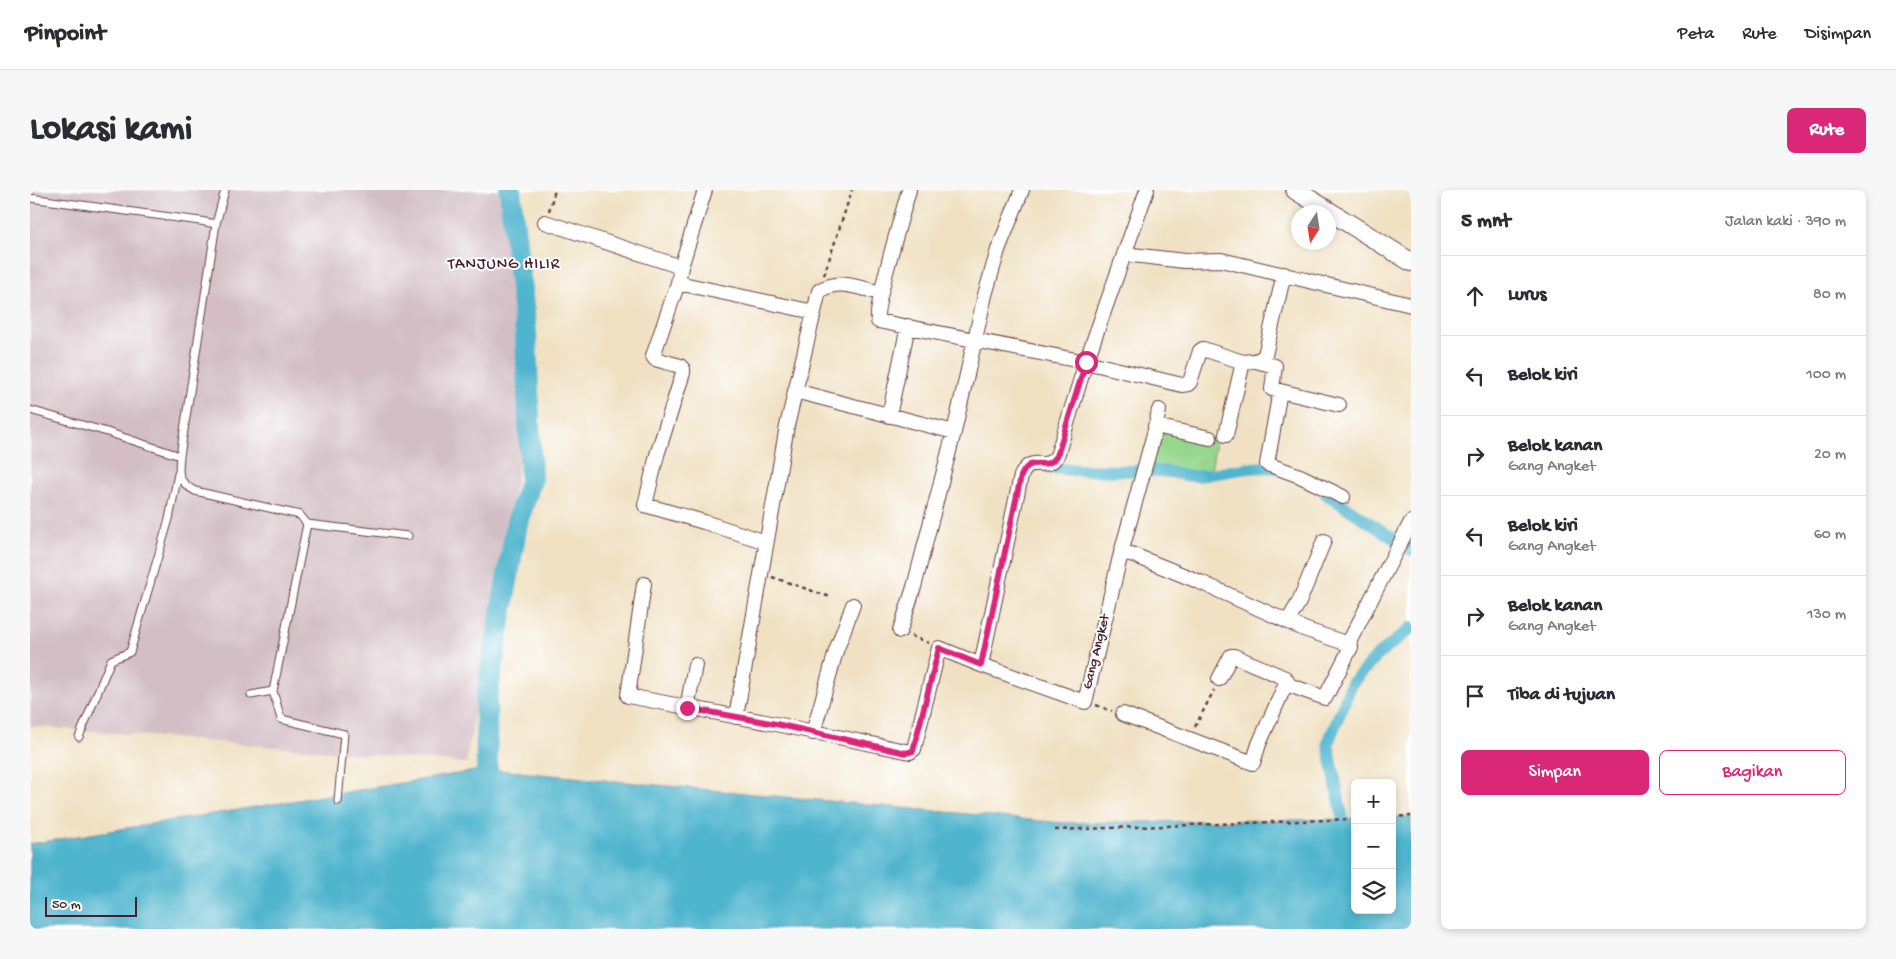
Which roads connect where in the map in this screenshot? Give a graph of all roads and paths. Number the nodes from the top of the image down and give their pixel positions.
1 (225, 190) edge
2 (555, 190) edge
3 (852, 190) edge
4 (909, 190) edge
5 (1022, 190) edge
6 (1147, 190) edge
7 (700, 191) edge
8 (1298, 191) edge
9 (30, 198) edge
10 (545, 222) joint
11 (216, 224) junction
12 (1124, 254) junction
13 (1411, 262) edge
14 (681, 267) junction
15 (1284, 274) junction
16 (678, 283) junction
17 (819, 291) junction
18 (882, 293) junction
19 (1411, 305) edge
20 (814, 312) junction
21 (908, 326) junction
22 (975, 339) junction
23 (1249, 361) junction
24 (1086, 362) junction
25 (795, 391) junction
26 (1280, 391) junction
27 (1340, 405) dead end
28 (30, 410) edge
29 (1159, 410) dead end
30 (889, 416) junction
31 (1155, 426) junction
32 (954, 432) junction
33 (1226, 435) dead end
34 (1210, 438) dead end
35 (180, 456) junction
36 (178, 474) junction
37 (1343, 497) dead end
38 (307, 524) junction
39 (1409, 529) edge
40 (408, 536) dead end
41 (766, 542) junction
42 (1324, 542) dead end
43 (1121, 553) junction
44 (761, 573) junction
45 (644, 584) dead end
46 (830, 597) dead end
47 (853, 606) dead end
48 (1288, 621) junction
49 (900, 631) joint
50 (1348, 644) junction
51 (939, 648) junction
52 (695, 665) dead end
53 (981, 665) junction
54 (1219, 679) joint
55 (1286, 684) junction
56 (274, 691) junction
57 (251, 695) dead end
58 (687, 708) junction
59 (1123, 714) dead end
60 (736, 717) junction
61 (1191, 729) dead end
62 (813, 733) junction
63 (79, 738) dead end
64 (338, 800) dead end
65 (1411, 816) edge
66 (1396, 817) edge
67 (1351, 819) edge
68 (1055, 830) dead end

1 - 11 lane
2 - 10 path
3 - 17 path
4 - 18 street
5 - 22 street
6 - 12 street
7 - 14 street
8 - 13 street
9 - 11 lane
10 - 14 street
11 - 35 lane
12 - 15 street
12 - 24 street
14 - 16 street
15 - 19 street
15 - 23 street
16 - 20 street
16 - 41 street
17 - 18 street
17 - 20 street
18 - 21 street
20 - 25 street
21 - 22 street
21 - 30 street
22 - 24 street
22 - 32 street
23 - 24 street
23 - 26 street
23 - 33 street
24 - 53 street
25 - 30 street
25 - 41 street
26 - 27 street
26 - 37 street
28 - 35 lane
29 - 31 street
30 - 32 street
31 - 34 street
31 - 43 street
32 - 49 street
35 - 36 lane
36 - 38 lane
36 - 63 lane
38 - 40 lane
38 - 56 lane
39 - 50 street
41 - 44 street
42 - 48 street
43 - 48 street
43 - 53 street, Gang Angket
44 - 46 path
44 - 60 street
45 - 58 street
47 - 62 street
48 - 50 street
49 - 51 path
50 - 55 street
51 - 53 street, Gang Angket
51 - 62 street
52 - 58 street
54 - 55 street
54 - 61 path
55 - 59 street
56 - 57 lane
56 - 64 lane
58 - 60 street
60 - 62 street
65 - 66 path
67 - 68 path

